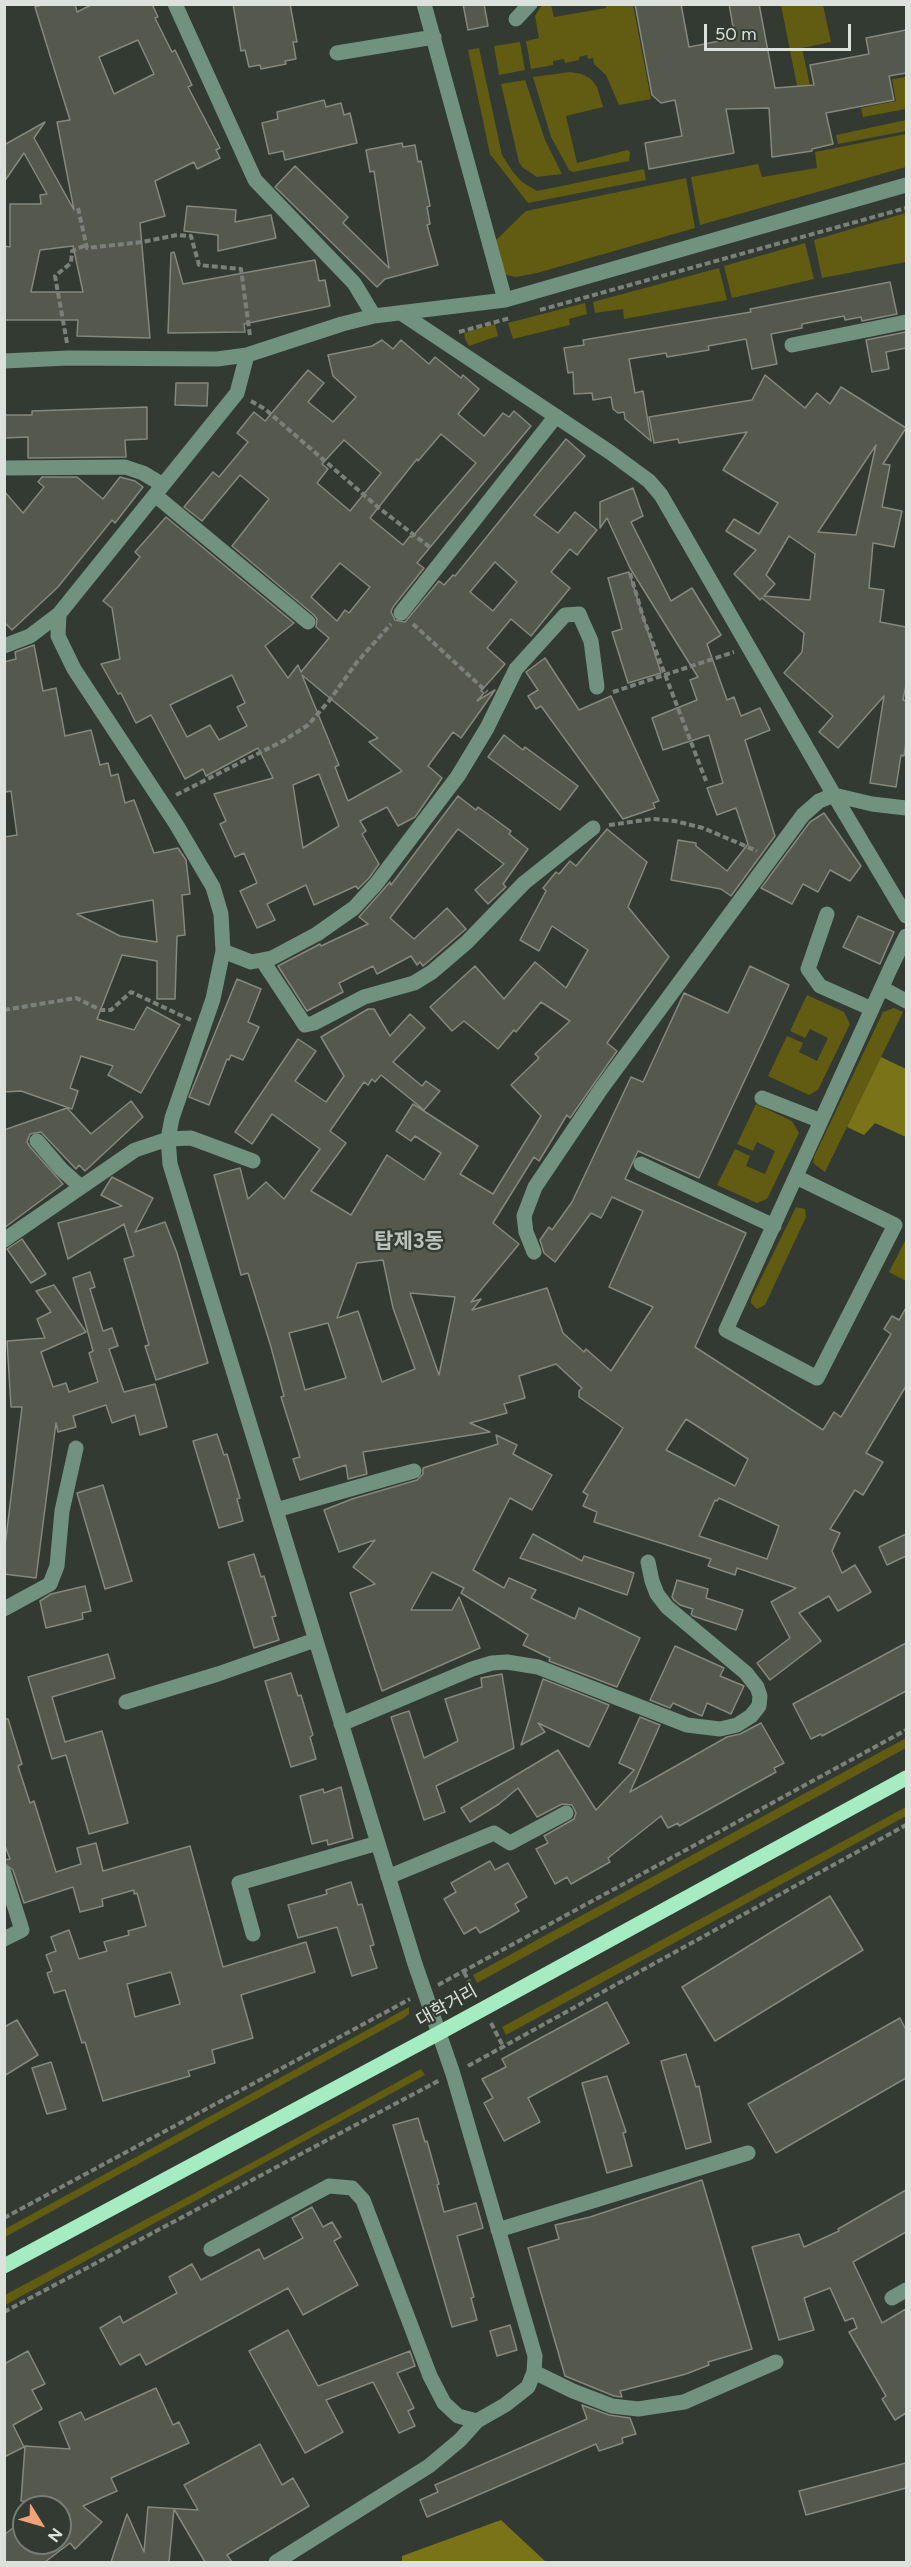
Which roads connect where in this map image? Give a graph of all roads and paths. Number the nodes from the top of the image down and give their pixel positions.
1 (175, 4) edge
2 (424, 4) edge
3 (514, 4) edge
4 (530, 4) edge
5 (434, 38) junction
6 (337, 53) dead end
7 (906, 185) edge
8 (78, 208) dead end
9 (906, 208) edge
10 (86, 245) junction
11 (505, 300) junction
12 (532, 312) dead end
13 (401, 313) junction
14 (520, 315) dead end
15 (374, 316) junction
16 (906, 322) edge
17 (440, 338) junction
18 (249, 344) junction
19 (78, 345) dead end
20 (792, 345) dead end
21 (57, 346) dead end
22 (67, 352) junction
23 (4, 361) edge
24 (237, 393) junction
25 (556, 416) junction
26 (4, 468) edge
27 (159, 490) junction
28 (443, 559) junction
29 (630, 573) dead end
30 (401, 613) junction
31 (59, 614) junction
32 (308, 622) dead end
33 (4, 646) edge
34 (749, 647) junction
35 (666, 676) junction
36 (597, 687) joint
37 (499, 703) junction
38 (706, 781) dead end
39 (834, 795) junction
40 (161, 802) junction
41 (906, 808) edge
42 (593, 828) joint
43 (771, 858) junction
44 (827, 914) dead end
45 (906, 916) edge
46 (906, 936) edge
47 (223, 951) junction
48 (262, 960) junction
49 (882, 988) junction
50 (906, 1001) edge
51 (872, 1009) junction
52 (4, 1010) edge
53 (204, 1025) junction
54 (762, 1098) dead end
55 (821, 1121) junction
56 (168, 1139) junction
57 (37, 1141) dead end
58 (253, 1161) dead end
59 (641, 1164) dead end
60 (796, 1177) junction
61 (81, 1187) junction
62 (774, 1226) junction
63 (4, 1240) edge
64 (534, 1252) dead end
65 (76, 1448) dead end
66 (414, 1471) dead end
67 (276, 1510) junction
68 (648, 1562) dead end
69 (4, 1609) edge
70 (315, 1640) junction
71 (126, 1702) dead end
72 (341, 1724) junction
73 (906, 1730) edge
74 (906, 1778) edge
75 (566, 1813) dead end
76 (378, 1843) junction
77 (4, 1873) edge
78 (388, 1877) junction
79 (253, 1934) dead end
80 (4, 1940) edge
81 (424, 1991) junction
82 (439, 2033) junction
83 (748, 2153) dead end
84 (4, 2218) edge
85 (498, 2230) junction
86 (211, 2249) dead end
87 (4, 2266) edge
88 (906, 2290) edge
89 (892, 2298) dead end
90 (776, 2361) dead end
91 (534, 2372) junction
92 (477, 2421) junction
93 (276, 2562) edge

1 - 15 street
2 - 5 street
3 - 4 street
5 - 6 street
5 - 11 street
7 - 11 street
8 - 10 path
9 - 12 path
10 - 18 path
10 - 22 path
11 - 13 street
13 - 15 street
13 - 17 street
14 - 17 path
15 - 18 street
16 - 20 street
17 - 25 street
18 - 22 street
18 - 24 street
19 - 22 path
21 - 22 path
22 - 23 street
24 - 27 street
24 - 28 path
25 - 28 street
25 - 34 street
26 - 27 street
27 - 31 street
27 - 32 street
28 - 30 street
29 - 35 path
30 - 37 path
30 - 40 path
31 - 33 street
31 - 40 street
34 - 35 path
34 - 39 street
35 - 36 path
35 - 38 path
36 - 37 street
37 - 48 street
39 - 41 street
39 - 43 street
39 - 45 street
40 - 47 street
42 - 43 path
42 - 48 street
43 - 64 street
44 - 51 street
46 - 49 street
47 - 48 street
47 - 53 street
49 - 50 street
49 - 51 street
51 - 55 street
52 - 53 path
53 - 56 street
54 - 55 street
55 - 60 street
56 - 58 street
56 - 61 street
56 - 67 street
57 - 61 street
59 - 62 street
60 - 62 street
60 - 62 street
61 - 63 street
65 - 69 street
66 - 67 street
67 - 70 street
68 - 72 street
70 - 71 street
70 - 72 street
72 - 76 street
73 - 81 path
74 - 82 main road, 대학거리
75 - 78 street
76 - 78 street
76 - 79 street
77 - 80 street
78 - 81 street
81 - 82 street
81 - 84 path
82 - 85 street
82 - 87 main road, 대학거리
83 - 85 street
85 - 91 street
86 - 92 street
88 - 89 street
90 - 91 street
91 - 92 street
92 - 93 street

